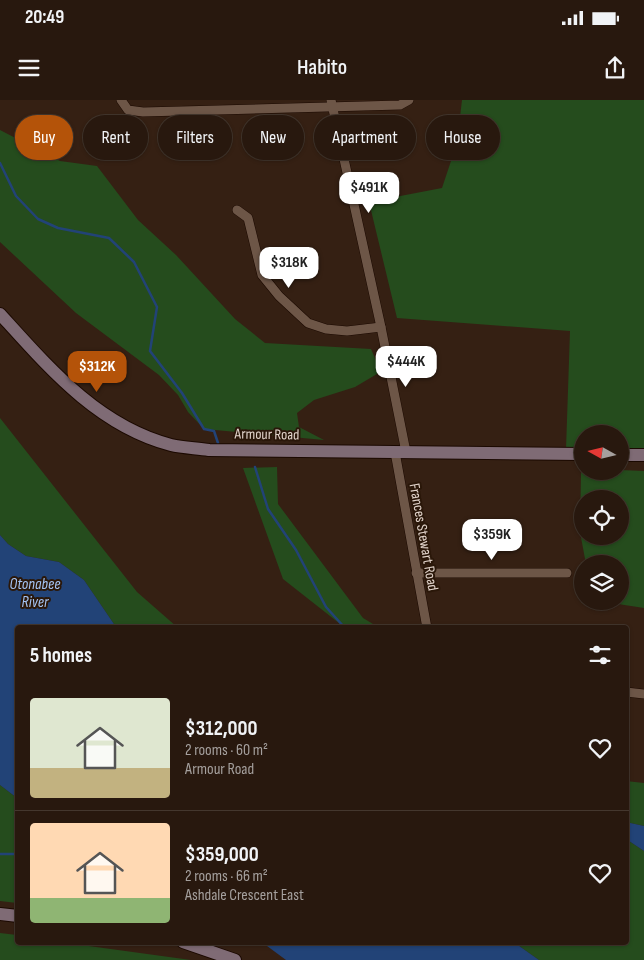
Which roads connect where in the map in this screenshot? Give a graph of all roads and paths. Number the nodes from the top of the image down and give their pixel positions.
1 (121, 100) edge
2 (220, 100) edge
3 (410, 100) edge
4 (332, 103) edge
5 (224, 110) junction
6 (237, 210) dead end
7 (0, 314) edge
8 (381, 327) junction
9 (400, 452) junction
10 (574, 454) edge
11 (629, 454) edge
12 (644, 455) edge
13 (416, 572) junction
14 (567, 573) dead end
15 (426, 625) edge
16 (629, 692) edge
17 (644, 694) edge
18 (0, 914) edge
19 (15, 916) edge
20 (192, 945) edge
21 (235, 960) edge

1 - 5 street
2 - 5 street
3 - 4 street
4 - 5 street
4 - 8 street, Frances Stewart Road
6 - 8 street
7 - 9 main road, Armour Road
8 - 9 street, Frances Stewart Road
9 - 10 main road, Armour Road
9 - 13 street, Frances Stewart Road
11 - 12 main road
13 - 14 street
13 - 15 street, Frances Stewart Road
16 - 17 street
18 - 19 main road
20 - 21 main road

